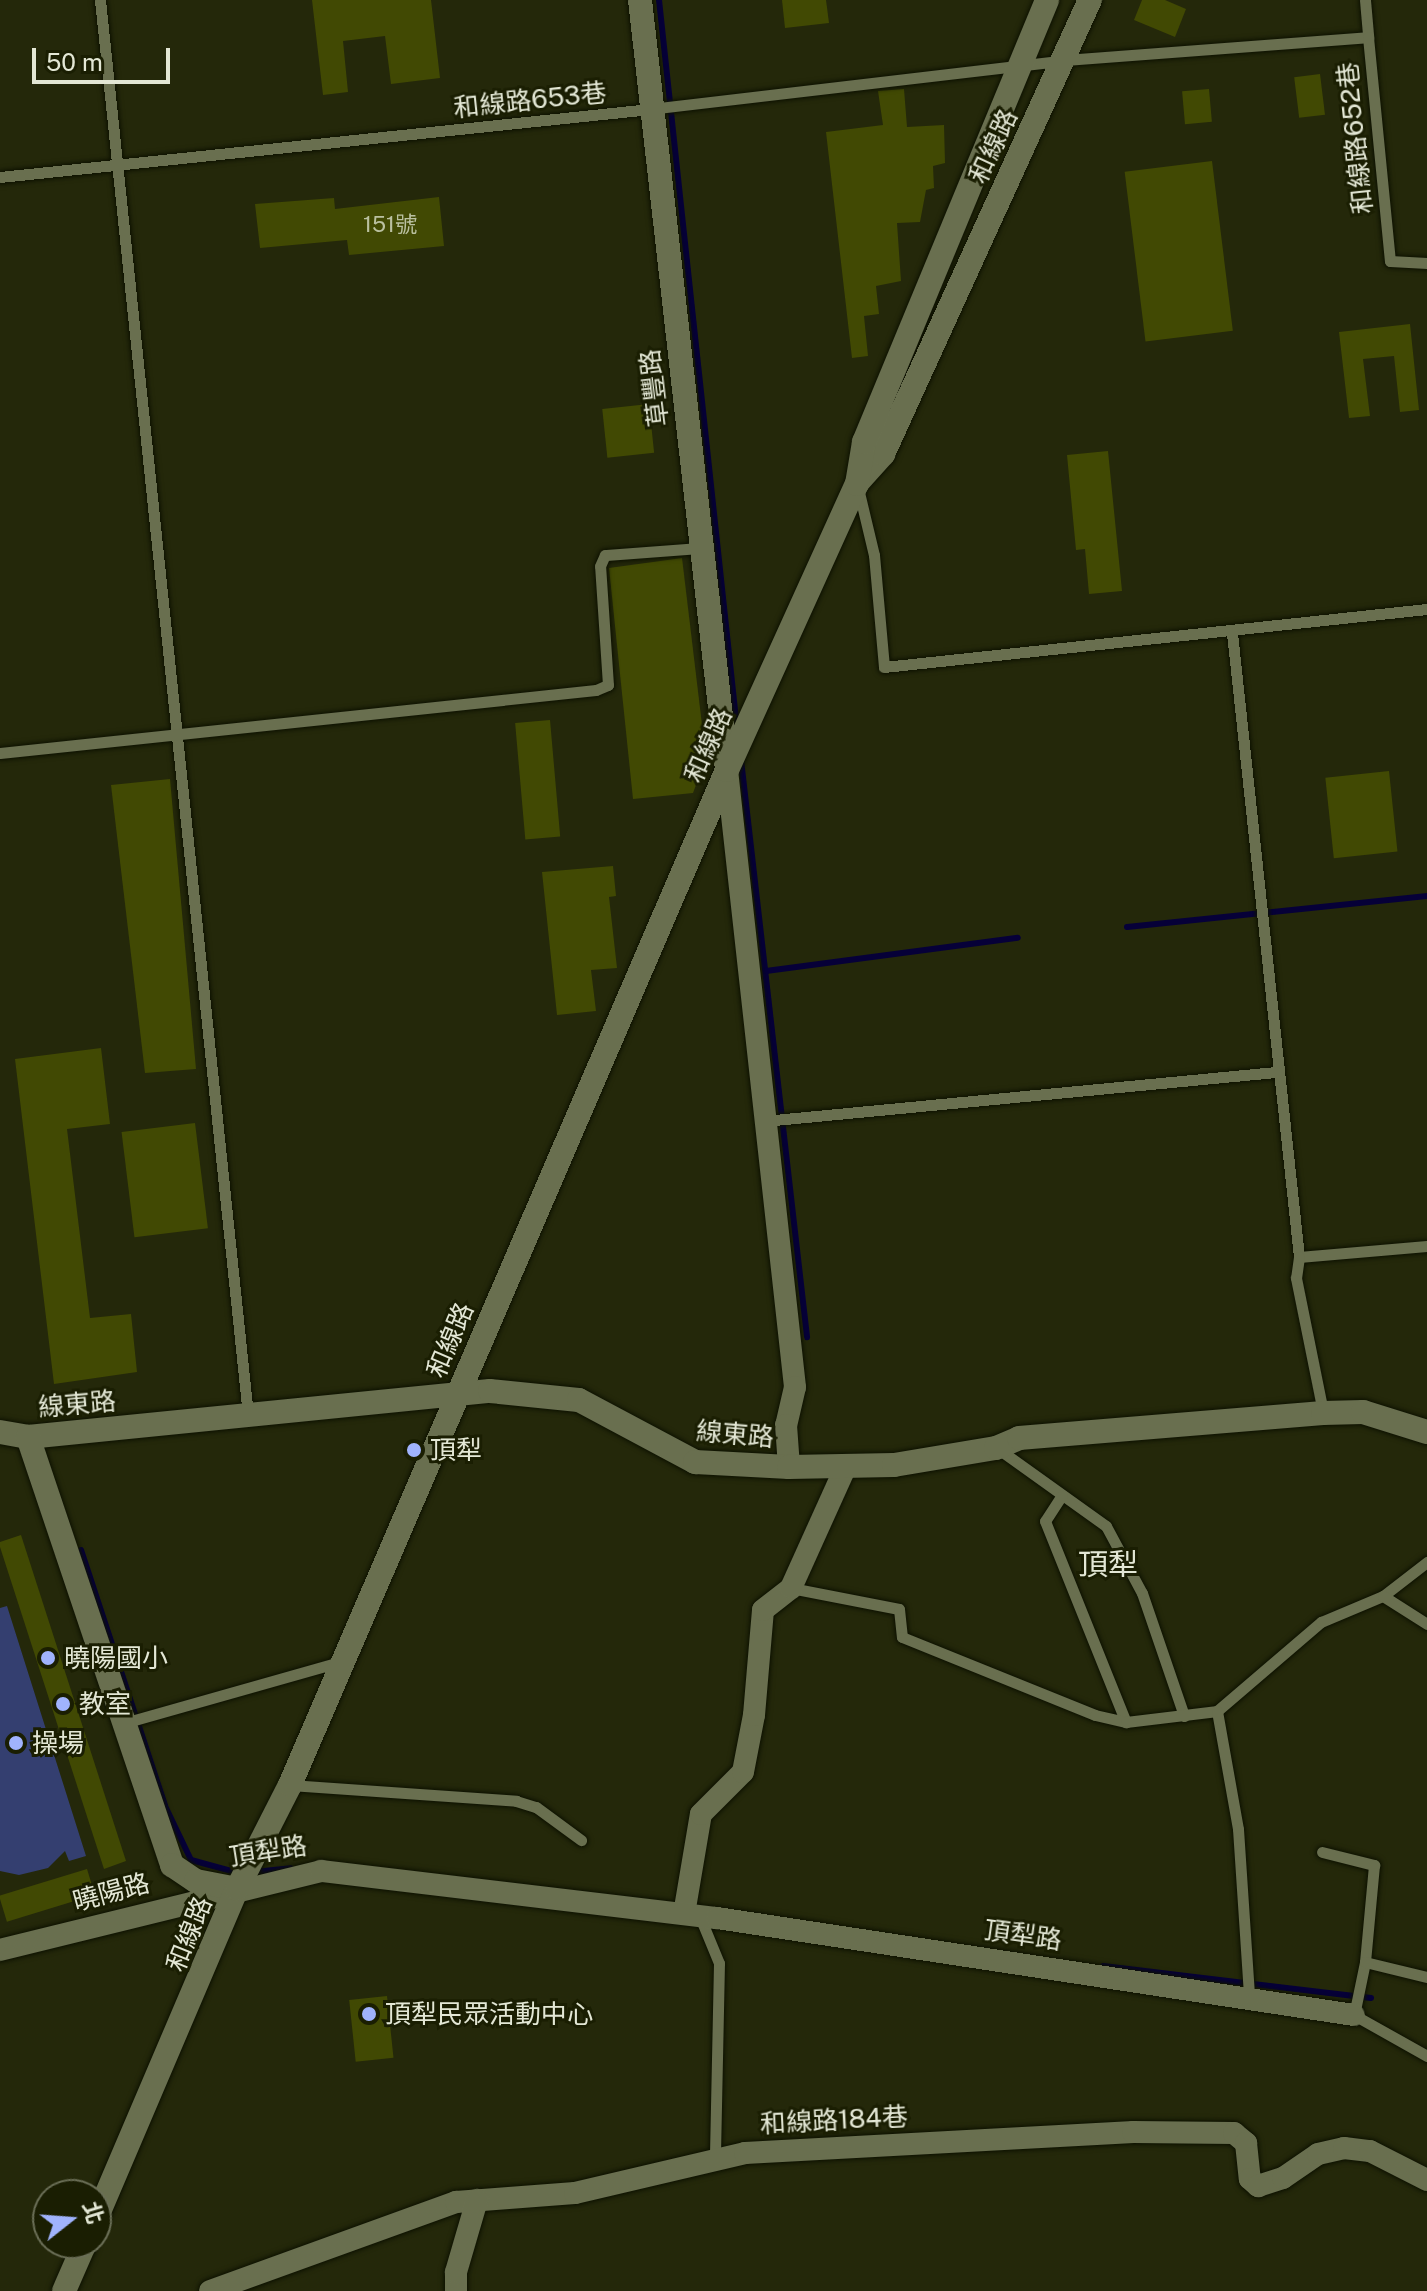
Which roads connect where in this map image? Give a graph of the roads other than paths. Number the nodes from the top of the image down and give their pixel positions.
1 (100, 0) edge
2 (640, 0) edge
3 (1047, 0) edge
4 (1090, 0) edge
5 (1365, 0) edge
6 (1368, 37) junction
7 (1064, 60) junction
8 (1016, 66) junction
9 (650, 109) junction
10 (114, 166) junction
11 (0, 177) edge
12 (1427, 263) edge
13 (857, 484) junction
14 (701, 548) junction
15 (1427, 609) edge
16 (1232, 633) junction
17 (178, 734) junction
18 (0, 753) edge
19 (727, 770) junction
20 (1276, 1072) junction
21 (764, 1121) junction
22 (1427, 1246) edge
23 (1299, 1257) junction
24 (456, 1396) junction
25 (1323, 1413) junction
26 (249, 1418) junction
27 (0, 1432) edge
28 (1427, 1432) edge
29 (28, 1437) junction
30 (996, 1448) junction
31 (846, 1466) junction
32 (789, 1467) junction
33 (1062, 1495) junction
34 (1427, 1562) edge
35 (791, 1588) junction
36 (1383, 1596) junction
37 (1427, 1624) edge
38 (339, 1662) junction
39 (1217, 1711) junction
40 (1184, 1716) junction
41 (1126, 1722) junction
42 (122, 1724) junction
43 (290, 1785) junction
44 (581, 1840) dead end
45 (1322, 1852) dead end
46 (237, 1889) junction
47 (692, 1915) junction
48 (0, 1950) edge
49 (1365, 1962) junction
50 (1427, 1977) edge
51 (1249, 1996) junction
52 (1354, 2015) junction
53 (1427, 2056) edge
54 (715, 2160) junction
55 (1427, 2180) edge
56 (112, 2182) edge
57 (477, 2200) junction
58 (78, 2259) edge
59 (64, 2291) edge
60 (210, 2291) edge
61 (456, 2291) edge

1 - 10 lane
2 - 9 main road, 草豐路
3 - 8 main road, 和線路
4 - 7 main road, 和線路
5 - 6 lane
6 - 7 lane, 和線路652巷
6 - 12 lane, 和線路652巷
7 - 8 lane, 和線路653巷
7 - 13 main road, 和線路
8 - 9 lane, 和線路653巷
8 - 13 main road, 和線路
9 - 10 lane, 和線路653巷
9 - 14 main road, 草豐路
10 - 11 lane, 和線路653巷
10 - 17 lane
13 - 16 lane
13 - 19 main road, 和線路
14 - 17 lane
14 - 19 main road, 草豐路
15 - 16 lane
16 - 20 lane
17 - 18 lane
17 - 26 lane
19 - 21 street
19 - 24 main road, 和線路
20 - 21 lane
20 - 23 lane
21 - 32 street
22 - 23 lane
23 - 25 lane
24 - 26 main road, 線東路
24 - 32 main road, 線東路
24 - 38 main road, 和線路
25 - 28 main road, 線東路
25 - 30 main road, 線東路
26 - 29 main road, 線東路
27 - 29 main road, 線東路
29 - 42 main road, 頂犁路
30 - 31 main road, 線東路
30 - 33 lane
31 - 32 main road, 線東路
31 - 35 street
33 - 40 lane
33 - 41 lane
34 - 36 lane
35 - 41 lane
35 - 47 street
36 - 37 lane
36 - 39 lane
38 - 42 lane
38 - 43 main road, 和線路
39 - 40 lane
39 - 51 lane
40 - 41 lane
42 - 46 main road, 頂犁路
43 - 44 lane
43 - 46 main road, 和線路
45 - 49 lane
46 - 47 street, 頂犁路
46 - 48 street, 曉陽路
46 - 56 main road, 和線路
47 - 51 street, 頂犁路
47 - 54 lane
49 - 50 lane
49 - 52 lane
51 - 52 street, 頂犁路
52 - 53 lane
54 - 55 street, 和線路184巷
54 - 57 street, 和線路184巷
57 - 60 street, 和線路184巷
57 - 61 street
58 - 59 main road

